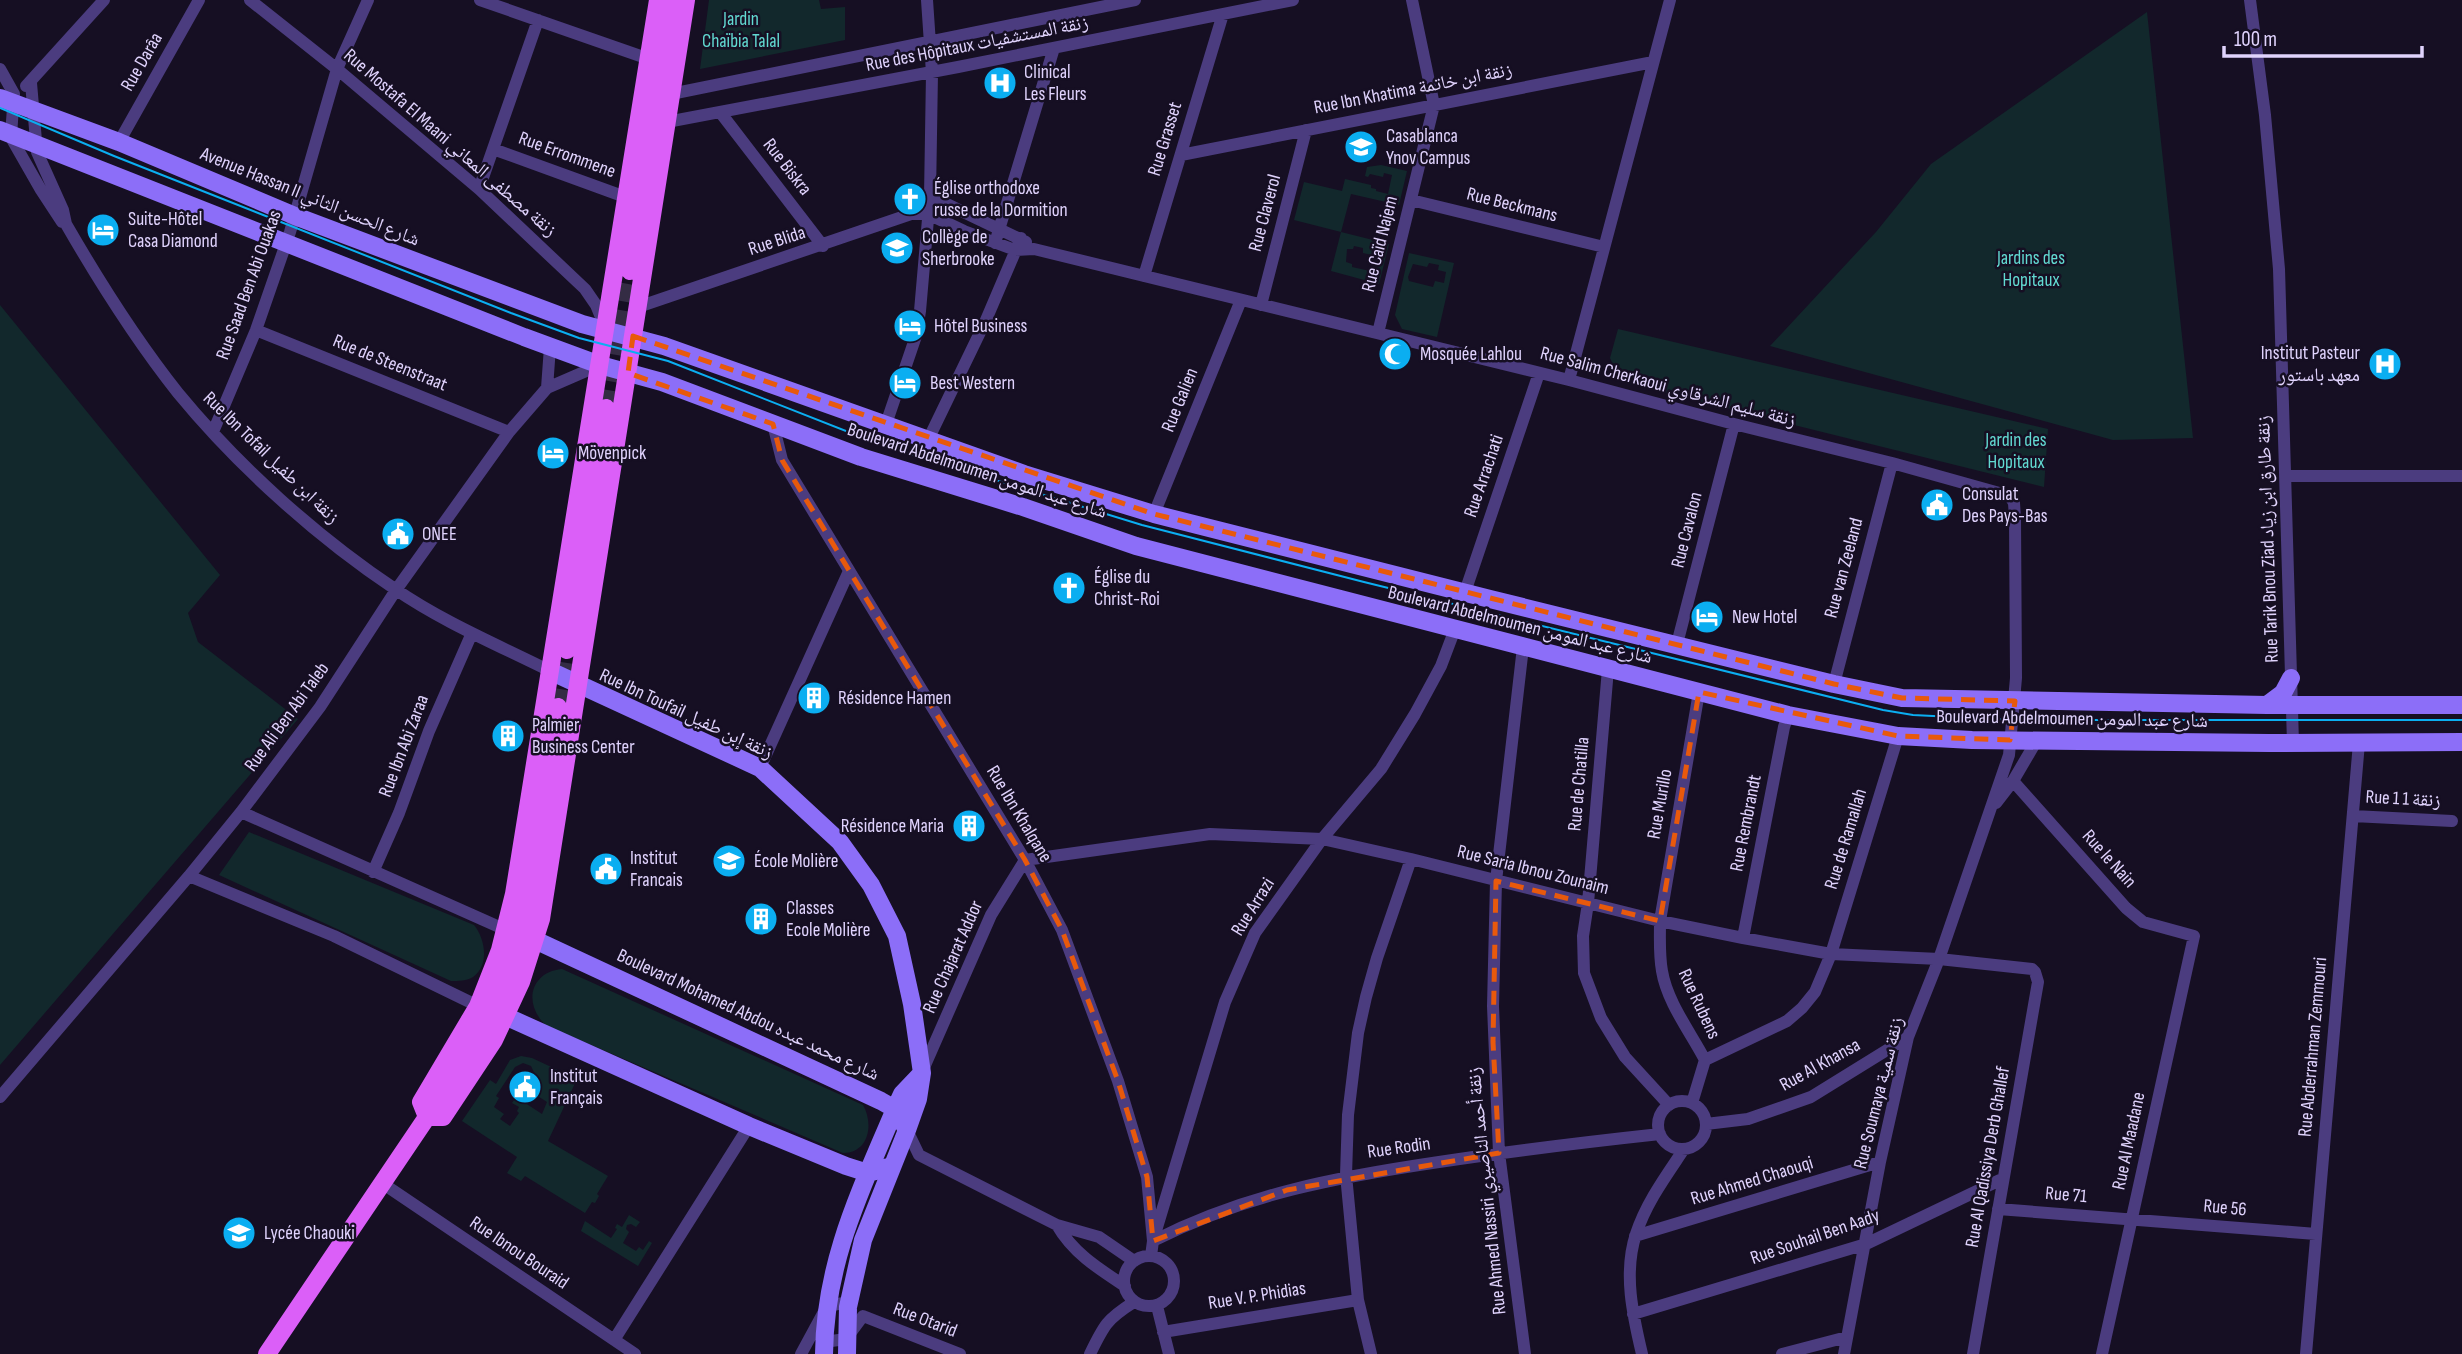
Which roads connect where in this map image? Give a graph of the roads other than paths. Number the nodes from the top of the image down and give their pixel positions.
1 (104, 0) edge
2 (199, 0) edge
3 (250, 0) edge
4 (368, 0) edge
5 (480, 0) edge
6 (658, 0) edge
7 (673, 0) edge
8 (686, 0) edge
9 (927, 0) edge
10 (1135, 0) edge
11 (1293, 0) edge
12 (1412, 0) edge
13 (1670, 0) edge
14 (2250, 0) edge
15 (1223, 14) junction
16 (538, 20) junction
17 (929, 40) junction
18 (1054, 48) junction
19 (649, 60) junction
20 (1653, 62) junction
21 (0, 69) edge
22 (337, 69) junction
23 (932, 73) junction
24 (30, 83) junction
25 (671, 94) junction
26 (9, 98) edge
27 (1434, 105) junction
28 (33, 111) junction
29 (720, 112) junction
30 (667, 122) junction
31 (1306, 130) junction
32 (5, 132) edge
33 (119, 142) junction
34 (35, 144) junction
35 (494, 149) junction
36 (1181, 155) junction
37 (480, 189) junction
38 (930, 196) junction
39 (628, 198) junction
40 (1411, 200) junction
41 (928, 214) junction
42 (295, 216) junction
43 (66, 224) junction
44 (999, 229) junction
45 (995, 243) junction
46 (1018, 244) junction
47 (286, 245) junction
48 (823, 246) junction
49 (1604, 247) junction
50 (630, 271) tunnel mouth
51 (1144, 276) junction
52 (1241, 300) junction
53 (1261, 305) junction
54 (638, 307) junction
55 (256, 330) junction
56 (606, 330) junction
57 (1378, 333) junction
58 (633, 337) junction
59 (550, 347) junction
60 (600, 365) junction
61 (628, 373) junction
62 (1539, 373) junction
63 (1569, 380) junction
64 (547, 388) junction
65 (606, 408) tunnel mouth
66 (773, 424) junction
67 (886, 424) junction
68 (1734, 424) junction
69 (213, 432) junction
70 (509, 432) junction
71 (928, 440) junction
72 (1892, 463) junction
73 (2285, 476) junction
74 (2462, 476) edge
75 (1154, 514) junction
76 (849, 571) junction
77 (396, 590) junction
78 (1465, 592) junction
79 (1455, 629) junction
80 (472, 633) junction
81 (1677, 644) junction
82 (1523, 647) junction
83 (567, 650) tunnel mouth
84 (1608, 669) junction
85 (550, 671) junction
86 (2291, 678) junction
87 (576, 684) junction
88 (1834, 684) junction
89 (1699, 692) junction
90 (2015, 701) junction
91 (2267, 705) junction
92 (2462, 705) edge
93 (2291, 706) junction
94 (558, 707) tunnel mouth
95 (1788, 715) junction
96 (1898, 736) junction
97 (2010, 740) junction
98 (2036, 740) junction
99 (2462, 742) edge
100 (2293, 743) junction
101 (2359, 743) junction
102 (760, 768) junction
103 (2013, 781) junction
104 (1991, 808) junction
105 (241, 812) junction
106 (2353, 816) junction
107 (2452, 821) dead end
108 (1322, 839) junction
109 (1411, 859) junction
110 (1025, 860) junction
111 (373, 872) junction
112 (189, 876) junction
113 (1496, 881) junction
114 (1588, 903) junction
115 (1660, 921) junction
116 (506, 930) junction
117 (2194, 936) joint
118 (1744, 938) junction
119 (535, 940) junction
120 (1831, 954) junction
121 (1939, 959) junction
122 (2032, 969) joint
123 (478, 1006) junction
124 (505, 1016) junction
125 (1908, 1037) junction
126 (1705, 1060) junction
127 (922, 1073) junction
128 (0, 1097) edge
129 (1692, 1103) junction
130 (1670, 1105) junction
131 (895, 1109) junction
132 (427, 1118) junction
133 (1706, 1124) junction
134 (749, 1126) junction
135 (907, 1130) junction
136 (1660, 1133) junction
137 (1684, 1149) junction
138 (1499, 1153) junction
139 (919, 1155) junction
140 (1880, 1162) junction
141 (892, 1166) junction
142 (868, 1173) junction
143 (1346, 1175) junction
144 (2002, 1179) junction
145 (382, 1183) junction
146 (1998, 1209) junction
147 (2131, 1220) junction
148 (1057, 1225) junction
149 (2316, 1234) junction
150 (1635, 1236) junction
151 (1153, 1241) junction
152 (1866, 1244) junction
153 (1151, 1256) junction
154 (1134, 1261) junction
155 (1125, 1286) junction
156 (1358, 1300) junction
157 (849, 1302) junction
158 (1134, 1302) junction
159 (827, 1306) junction
160 (1157, 1306) junction
161 (1633, 1314) junction
162 (1163, 1332) junction
163 (1847, 1337) junction
164 (614, 1340) junction
165 (821, 1341) edge
166 (846, 1346) edge
167 (267, 1354) edge
168 (635, 1354) edge
169 (801, 1354) edge
170 (960, 1354) edge
171 (1090, 1354) edge
172 (1169, 1354) edge
173 (1371, 1354) edge
174 (1525, 1354) edge
175 (1642, 1354) edge
176 (1782, 1354) edge
177 (1844, 1354) edge
178 (1973, 1354) edge
179 (2102, 1354) edge
180 (2306, 1354) edge

1 - 24 street
2 - 33 street, Rue Darâa
3 - 22 street, Rue Mostafa El Maani زنقة مصطفى المعاني
4 - 22 street, Rue Saad Ben Abi Ouakas
5 - 16 street
6 - 19 main road
7 - 50 main road
8 - 25 main road
9 - 17 street
10 - 17 street, Rue des Hôpitaux زنقة المستشفيات
11 - 15 street, Rue des Hôpitaux زنقة المستشفيات
12 - 27 street, Rue Caïd Najem
13 - 20 street
14 - 73 street, Rue Tarik Bnou Ziad زنقة طارق ابن زياد
15 - 18 street, Rue des Hôpitaux زنقة المستشفيات
15 - 36 street, Rue Grasset
16 - 19 street
16 - 35 street
17 - 23 street
17 - 25 street, Rue des Hôpitaux زنقة المستشفيات
18 - 23 street, Rue des Hôpitaux زنقة المستشفيات
18 - 44 street
19 - 39 main road
20 - 27 street, Rue Ibn Khatima زنقة ابن خاتمة
20 - 49 street
21 - 26 street
22 - 37 street, Rue Mostafa El Maani زنقة مصطفى المعاني
22 - 42 street, Rue Saad Ben Abi Ouakas
23 - 29 street, Rue des Hôpitaux زنقة المستشفيات
23 - 38 street
24 - 26 street
24 - 28 street, Rue Ibn Tofail زنقة ابن طفيل
25 - 30 main road
26 - 28 main road, Avenue Hassan II شارع الحسن الثاني
26 - 32 street
27 - 31 street, Rue Ibn Khatima زنقة ابن خاتمة
27 - 40 street, Rue Caïd Najem
28 - 33 main road, Avenue Hassan II شارع الحسن الثاني
28 - 34 street, Rue Ibn Tofail زنقة ابن طفيل
29 - 30 street, Rue des Hôpitaux زنقة المستشفيات
29 - 48 street, Rue Biskra
30 - 54 main road
31 - 36 street, Rue Ibn Khatima زنقة ابن خاتمة
31 - 53 street, Rue Claverol
32 - 34 main road
32 - 43 street, Rue Ibn Tofail زنقة ابن طفيل
33 - 42 main road, Avenue Hassan II شارع الحسن الثاني
34 - 43 street, Rue Ibn Tofail زنقة ابن طفيل
34 - 47 main road
35 - 37 street
35 - 39 street, Rue Errommene
36 - 51 street, Rue Grasset
37 - 56 street, Rue Mostafa El Maani زنقة مصطفى المعاني
38 - 41 street
38 - 44 street
39 - 56 main road
40 - 49 street, Rue Beckmans
40 - 57 street, Rue Caïd Najem
41 - 45 street
41 - 48 street, Rue Blida
41 - 67 street
42 - 47 street, Rue Saad Ben Abi Ouakas
42 - 56 main road, Avenue Hassan II شارع الحسن الثاني
43 - 69 street, Rue Ibn Tofail زنقة ابن طفيل
44 - 45 street
44 - 46 street
45 - 46 street
46 - 51 street, Rue Salim Cherkaoui زنقة سليم الشرقاوي
46 - 71 street
47 - 55 street, Rue Saad Ben Abi Ouakas
47 - 59 main road
48 - 54 street, Rue Blida
49 - 63 street
51 - 52 street, Rue Salim Cherkaoui زنقة سليم الشرقاوي
52 - 53 street, Rue Salim Cherkaoui زنقة سليم الشرقاوي
52 - 75 street, Rue Galien
53 - 57 street, Rue Salim Cherkaoui زنقة سليم الشرقاوي
54 - 58 main road
55 - 69 street, Rue Saad Ben Abi Ouakas
55 - 70 street, Rue de Steenstraat
56 - 58 main road, Boulevard Abdelmoumen شارع عبد المومن
56 - 60 main road
57 - 62 street, Rue Salim Cherkaoui زنقة سليم الشرقاوي
58 - 61 main road
58 - 67 main road, Boulevard Abdelmoumen شارع عبد المومن
59 - 60 main road
59 - 64 street
60 - 61 main road, Boulevard Abdelmoumen شارع عبد المومن
60 - 64 street, Rue Ali Ben Abi Taleb
60 - 85 main road
61 - 66 main road, Boulevard Abdelmoumen شارع عبد المومن
61 - 87 main road
62 - 63 street, Rue Salim Cherkaoui زنقة سليم الشرقاوي
62 - 78 street, Rue Arrachati
63 - 68 street, Rue Salim Cherkaoui زنقة سليم الشرقاوي
64 - 70 street, Rue Ali Ben Abi Taleb
65 - 83 main road
66 - 76 street, Rue Ibn Khalqane
66 - 79 main road, Boulevard Abdelmoumen شارع عبد المومن
67 - 71 main road, Boulevard Abdelmoumen شارع عبد المومن
68 - 72 street, Rue Salim Cherkaoui زنقة سليم الشرقاوي
68 - 81 street, Rue Cavalon
69 - 77 street, Rue Ibn Tofail زنقة ابن طفيل
70 - 77 street, Rue Ali Ben Abi Taleb
71 - 75 main road, Boulevard Abdelmoumen شارع عبد المومن
72 - 88 street, Rue van Zeeland
72 - 90 street, Rue Salim Cherkaoui زنقة سليم الشرقاوي
73 - 74 street
73 - 86 street, Rue Tarik Bnou Ziad زنقة طارق ابن زياد
75 - 78 main road, Boulevard Abdelmoumen شارع عبد المومن
76 - 102 street
76 - 110 street, Rue Ibn Khalqane
77 - 80 street, Rue Ibn Tofail زنقة ابن طفيل
77 - 105 street, Rue Ali Ben Abi Taleb
78 - 81 main road, Boulevard Abdelmoumen شارع عبد المومن
79 - 82 main road, Boulevard Abdelmoumen شارع عبد المومن
79 - 108 street, Rue Arrazi
80 - 85 street, Rue Ibn Tofail زنقة ابن طفيل
80 - 111 street, Rue Ibn Abi Zaraa
81 - 88 main road, Boulevard Abdelmoumen شارع عبد المومن
82 - 84 main road, Boulevard Abdelmoumen شارع عبد المومن
82 - 113 street, Rue Ahmed Nassiri زنقة أحمد الناصيري
84 - 89 main road, Boulevard Abdelmoumen شارع عبد المومن
84 - 114 street, Rue de Chatilla
85 - 87 main road
85 - 116 main road
86 - 91 main road
86 - 93 street, Rue Tarik Bnou Ziad زنقة طارق ابن زياد
87 - 102 main road, Rue Ibn Toufail زنقة إبن طفيل
87 - 119 main road
88 - 90 main road, Boulevard Abdelmoumen شارع عبد المومن
89 - 95 main road, Boulevard Abdelmoumen شارع عبد المومن
89 - 115 street, Rue Murillo
90 - 91 main road, Boulevard Abdelmoumen شارع عبد المومن
90 - 97 street, Rue Soumaya زنقة سمية
91 - 93 main road, Boulevard Abdelmoumen شارع عبد المومن
92 - 93 main road, Boulevard Abdelmoumen شارع عبد المومن
93 - 100 street, Rue Tarik Bnou Ziad زنقة طارق ابن زياد
94 - 132 main road
95 - 96 main road, Boulevard Abdelmoumen شارع عبد المومن
95 - 118 street, Rue Rembrandt
96 - 97 main road, Boulevard Abdelmoumen شارع عبد المومن
96 - 120 street, Rue de Ramallah
97 - 98 main road, Boulevard Abdelmoumen شارع عبد المومن
97 - 104 street, Rue Soumaya زنقة سمية
98 - 100 main road, Boulevard Abdelmoumen شارع عبد المومن
98 - 103 street, Rue Soumaya زنقة سمية
99 - 101 main road, Boulevard Abdelmoumen شارع عبد المومن
100 - 101 main road, Boulevard Abdelmoumen شارع عبد المومن
101 - 106 street, Rue Abderrahman Zemmouri
102 - 127 main road, Rue Ibn Toufail زنقة إبن طفيل
103 - 104 street, Rue Soumaya زنقة سمية
103 - 117 street, Rue le Nain
104 - 121 street, Rue Soumaya زنقة سمية
105 - 111 street
105 - 112 street, Rue Ali Ben Abi Taleb
106 - 107 street, Rue 1 زنقة 1
106 - 149 street, Rue Abderrahman Zemmouri
108 - 109 street, Rue Saria Ibnou Zounaim
108 - 110 street, Rue Saria Ibnou Zounaim
108 - 151 street, Rue Arrazi
109 - 113 street, Rue Saria Ibnou Zounaim
109 - 143 street
110 - 127 street, Rue Chajarat Addor
110 - 151 street, Rue Ibn Khalqane
111 - 116 street
112 - 123 street
112 - 128 street, Rue Ali Ben Abi Taleb
113 - 114 street, Rue Saria Ibnou Zounaim
113 - 138 street, Rue Ahmed Nassiri زنقة أحمد الناصيري
114 - 115 street, Rue Saria Ibnou Zounaim
114 - 130 street, Rue de Chatilla
115 - 118 street, Rue Saria Ibnou Zounaim
115 - 126 street, Rue Rubens
116 - 123 main road
117 - 147 street, Rue Al Maadane
118 - 120 street, Rue Saria Ibnou Zounaim
119 - 124 main road
119 - 131 main road, Boulevard Mohamed Abdou شارع محمد عبده
120 - 121 street, Rue Saria Ibnou Zounaim
120 - 126 street, Rue de Ramallah
121 - 122 street, Rue Saria Ibnou Zounaim
121 - 125 street, Rue Soumaya زنقة سمية
122 - 144 street, Rue Al Qadissiya Derb Ghallef
123 - 132 main road
124 - 132 main road
124 - 134 main road
125 - 133 street, Rue Al Khansa
125 - 140 street, Rue Soumaya زنقة سمية
126 - 129 street
127 - 131 main road
127 - 135 main road, Rue Ibn Toufail زنقة إبن طفيل
129 - 130 street
129 - 133 street
130 - 136 street
131 - 135 main road
131 - 142 main road
132 - 145 main road
133 - 137 street
134 - 142 main road
134 - 164 street
135 - 139 street
135 - 141 main road, Rue Ibn Toufail زنقة إبن طفيل
136 - 137 street
136 - 138 street, Rue Rodin
137 - 150 street
138 - 143 street, Rue Rodin
138 - 174 street, Rue Ahmed Nassiri زنقة أحمد الناصيري
139 - 141 street
139 - 148 street
140 - 150 street, Rue Ahmed Chaouqi
140 - 152 street, Rue Soumaya زنقة سمية
141 - 142 main road
141 - 157 main road, Rue Ibn Toufail زنقة إبن طفيل
142 - 159 main road
143 - 151 street, Rue Rodin
143 - 156 street
144 - 146 street, Rue Al Qadissiya Derb Ghallef
144 - 152 street, Rue Souhail Ben Aady
145 - 164 street, Rue Ibnou Bouraid
145 - 167 main road
146 - 147 street, Rue 71
146 - 178 street, Rue Al Qadissiya Derb Ghallef
147 - 149 street, Rue 56
147 - 179 street, Rue Al Maadane
148 - 154 street
148 - 155 street
149 - 180 street, Rue Abderrahman Zemmouri
150 - 161 street
151 - 153 street, Rue Ibn Khalqane
152 - 161 street, Rue Souhail Ben Aady
152 - 163 street, Rue Soumaya زنقة سمية
153 - 154 street
153 - 160 street
154 - 155 street
155 - 158 street
156 - 162 street, Rue V. P. Phidias
156 - 173 street
157 - 159 street
157 - 166 main road, Rue Ibn Toufail زنقة إبن طفيل
158 - 160 street
158 - 171 street
159 - 165 main road
160 - 162 street
161 - 175 street
162 - 172 street
163 - 176 street
163 - 177 street, Rue Soumaya زنقة سمية
164 - 168 street, Rue Ibnou Bouraid
165 - 166 street
165 - 169 street
166 - 170 street, Rue Otarid

